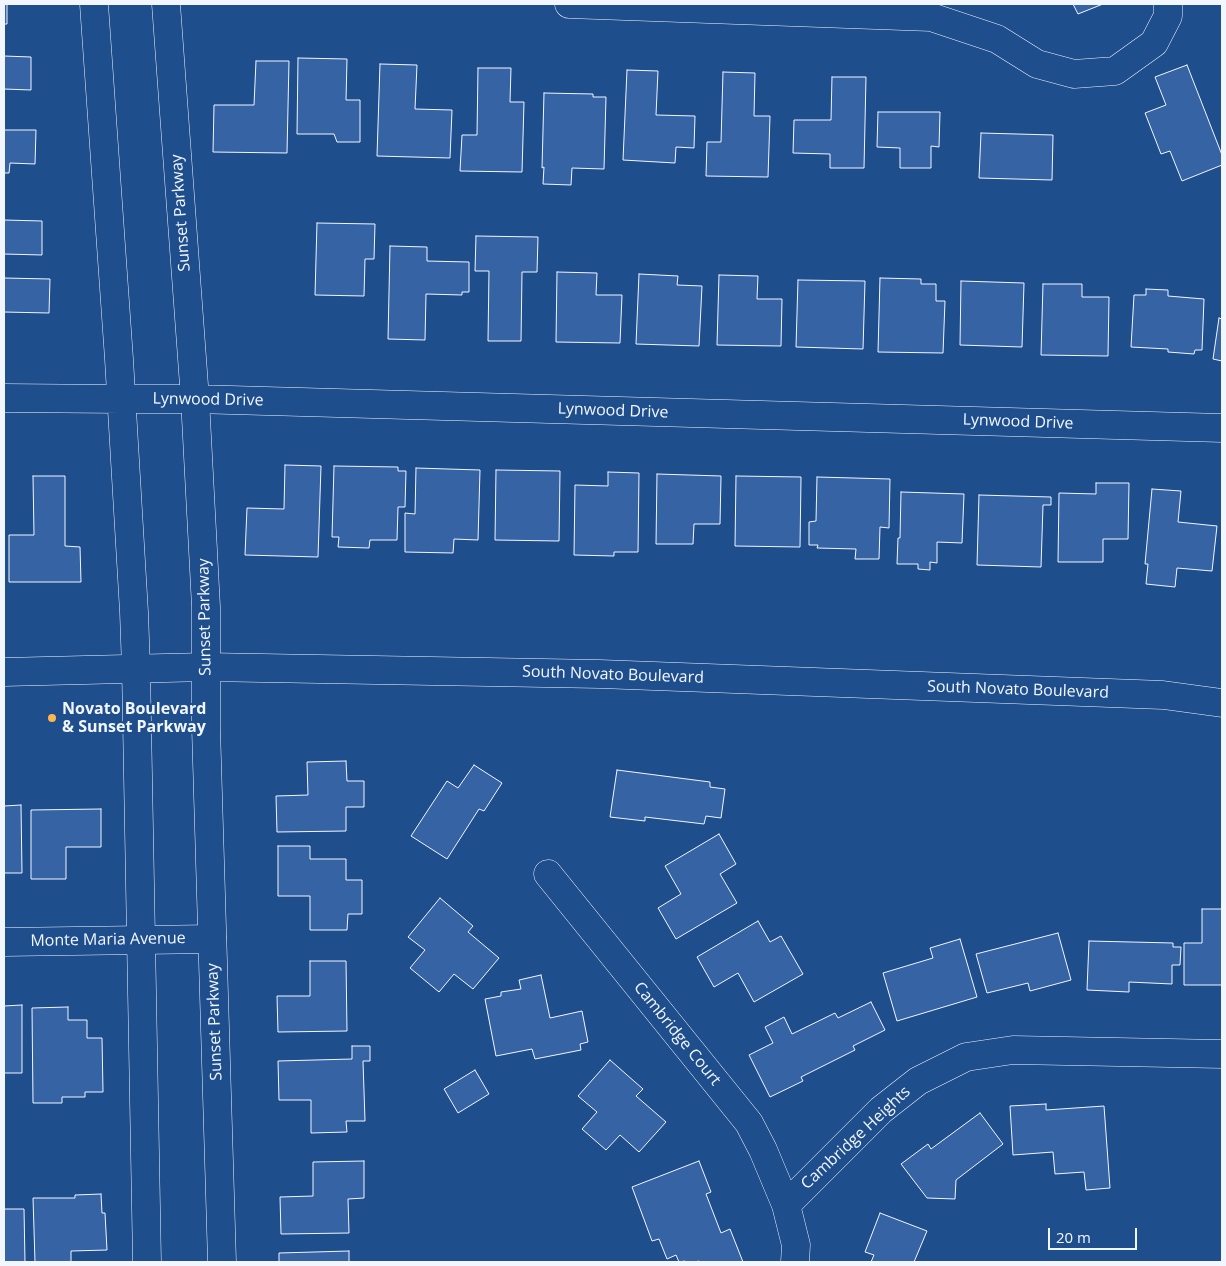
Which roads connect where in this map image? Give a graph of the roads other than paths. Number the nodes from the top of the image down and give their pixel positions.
1 (94, 4) edge
2 (166, 4) edge
3 (569, 4) edge
4 (1168, 4) edge
5 (4, 398) edge
6 (195, 399) junction
7 (121, 400) junction
8 (1222, 428) edge
9 (206, 667) junction
10 (136, 668) junction
11 (4, 672) edge
12 (1222, 703) edge
13 (548, 874) dead end
14 (212, 939) junction
15 (142, 940) junction
16 (4, 942) edge
17 (1222, 1054) edge
18 (786, 1205) junction
19 (147, 1262) edge
20 (222, 1262) edge
21 (795, 1262) edge

1 - 7 street
2 - 6 street, Sunset Parkway
3 - 4 street
5 - 7 street, Lynwood Drive
6 - 7 street, Lynwood Drive
6 - 8 street, Lynwood Drive
6 - 9 street, Sunset Parkway
7 - 10 street
9 - 10 street, South Novato Boulevard
9 - 12 street, South Novato Boulevard
9 - 14 street, Sunset Parkway
10 - 11 street, South Novato Boulevard
10 - 15 street
13 - 18 street, Cambridge Court
14 - 15 street, Monte Maria Avenue
14 - 20 street, Sunset Parkway
15 - 16 street, Monte Maria Avenue
15 - 19 street
17 - 18 street, Cambridge Heights
18 - 21 street

